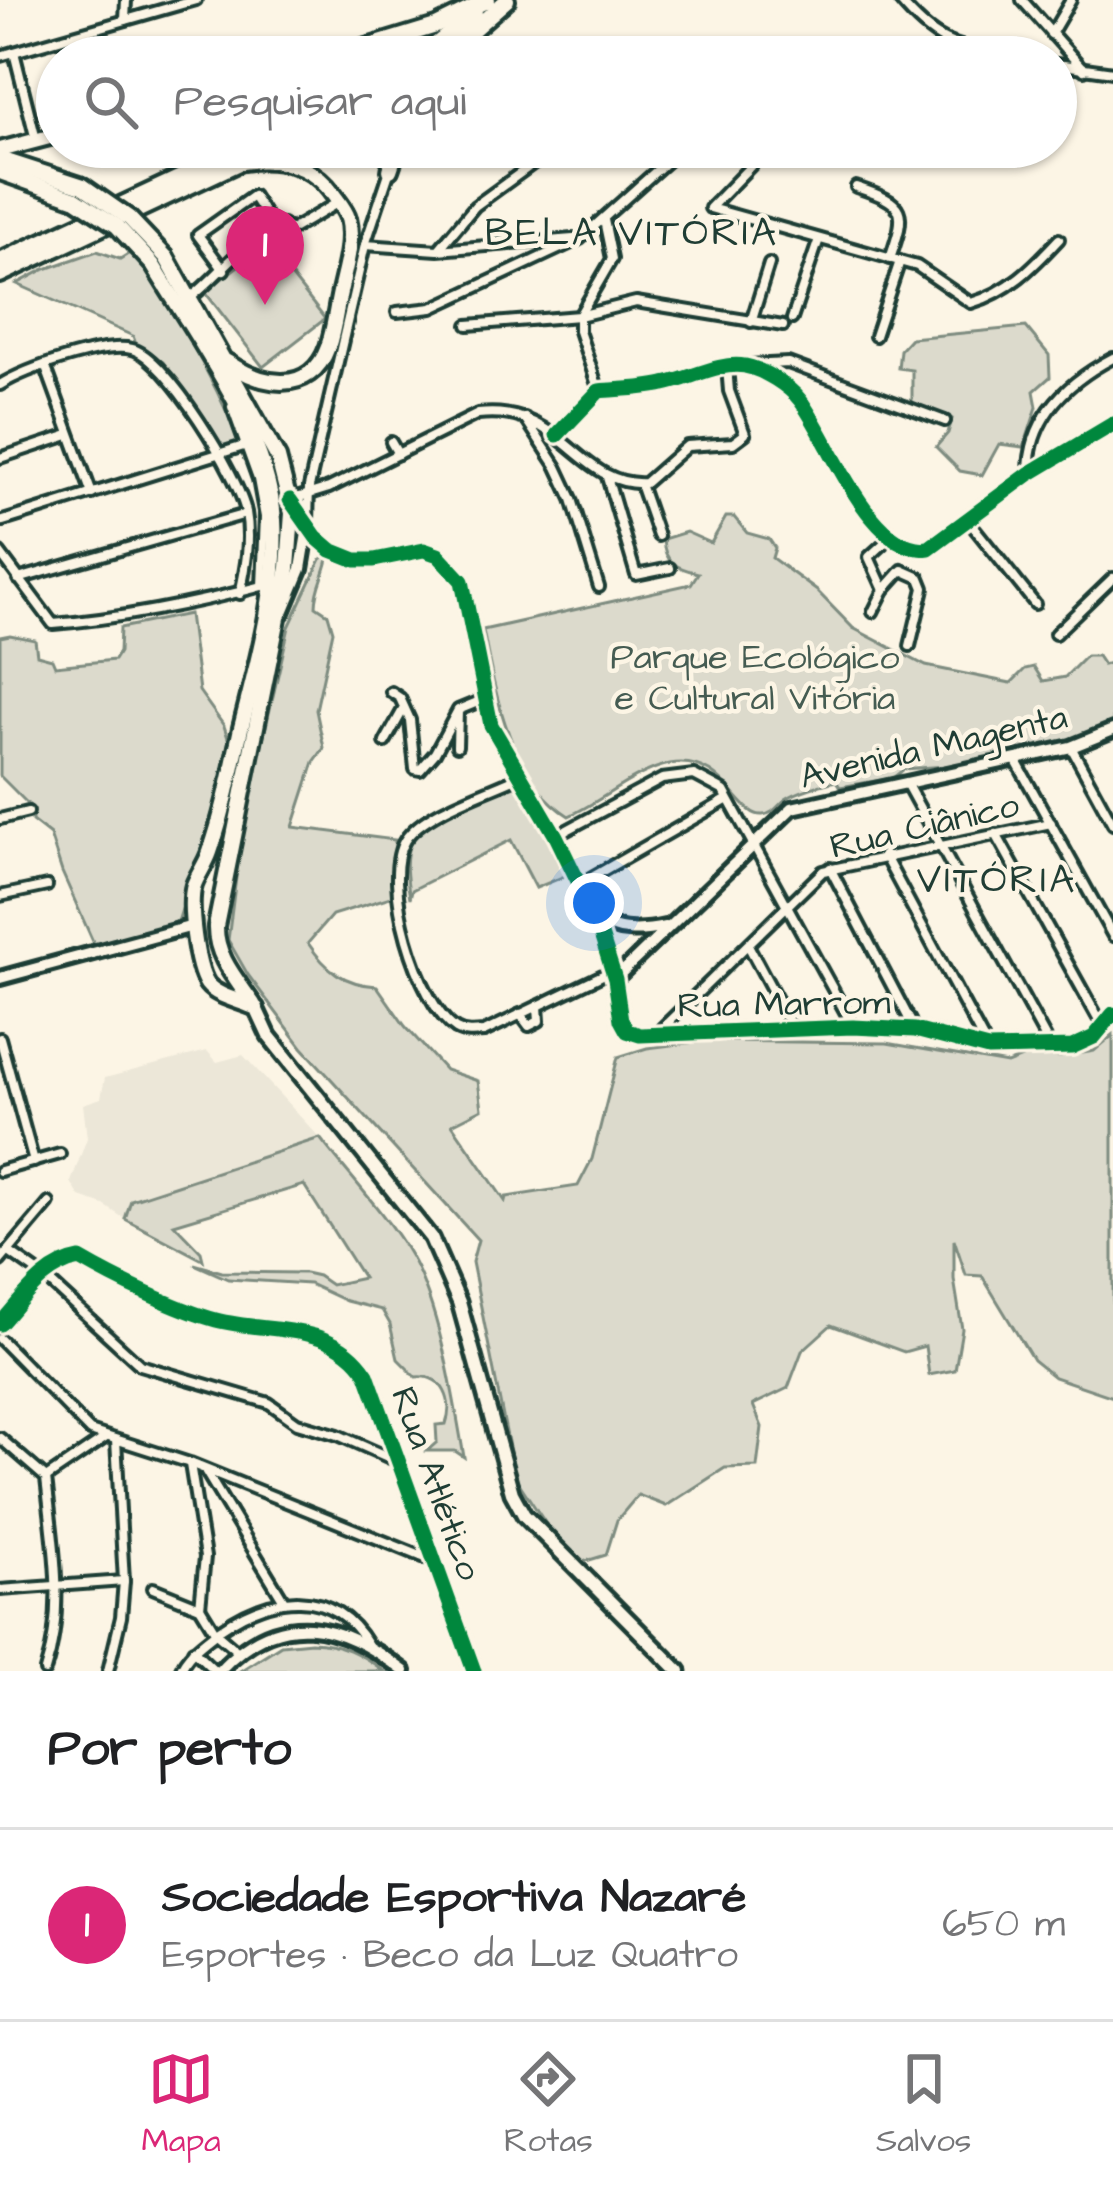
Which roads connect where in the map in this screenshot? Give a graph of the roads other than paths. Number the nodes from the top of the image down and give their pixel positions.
1 (126, 0) edge
2 (196, 0) edge
3 (488, 0) edge
4 (507, 0) edge
5 (899, 0) edge
6 (1022, 0) edge
7 (1071, 0) edge
8 (125, 20) junction
9 (471, 33) junction
10 (1051, 34) joint
11 (70, 36) edge
12 (403, 36) edge
13 (445, 36) edge
14 (467, 36) edge
15 (469, 36) edge
16 (932, 36) edge
17 (36, 46) edge
18 (14, 52) junction
19 (0, 56) edge
20 (1077, 62) edge
21 (1077, 68) edge
22 (1084, 70) junction
23 (1113, 72) edge
24 (36, 140) joint
25 (0, 150) edge
26 (0, 159) edge
27 (212, 168) edge
28 (216, 168) edge
29 (305, 168) edge
30 (527, 168) edge
31 (660, 168) edge
32 (745, 168) edge
33 (390, 170) edge
34 (0, 172) edge
35 (856, 187) dead end
36 (79, 192) junction
37 (339, 202) junction
38 (604, 219) junction
39 (273, 227) junction
40 (819, 238) junction
41 (1059, 238) dead end
42 (580, 239) junction
43 (365, 245) junction
44 (438, 250) junction
45 (895, 260) junction
46 (0, 261) edge
47 (159, 261) junction
48 (769, 263) dead end
49 (224, 270) junction
50 (0, 274) edge
51 (189, 299) junction
52 (397, 312) dead end
53 (578, 316) junction
54 (793, 319) dead end
55 (751, 322) junction
56 (468, 326) dead end
57 (783, 326) dead end
58 (875, 336) dead end
59 (1113, 358) edge
60 (225, 361) junction
61 (45, 365) junction
62 (745, 366) junction
63 (727, 367) junction
64 (0, 385) edge
65 (598, 391) junction
66 (229, 394) junction
67 (525, 416) junction
68 (945, 421) dead end
69 (1113, 424) edge
70 (69, 435) junction
71 (557, 435) junction
72 (391, 442) dead end
73 (247, 445) junction
74 (221, 454) junction
75 (398, 454) junction
76 (0, 458) edge
77 (1029, 474) junction
78 (607, 475) junction
79 (640, 484) junction
80 (308, 486) junction
81 (288, 492) junction
82 (92, 494) junction
83 (246, 514) junction
84 (968, 520) junction
85 (0, 522) edge
86 (308, 524) junction
87 (658, 536) dead end
88 (892, 536) junction
89 (331, 550) junction
90 (0, 553) edge
91 (670, 568) dead end
92 (302, 569) junction
93 (1113, 578) edge
94 (18, 580) junction
95 (269, 581) junction
96 (599, 587) dead end
97 (884, 590) junction
98 (241, 594) junction
99 (1035, 604) dead end
100 (872, 612) dead end
101 (278, 626) junction
102 (1054, 634) dead end
103 (910, 646) dead end
104 (391, 692) dead end
105 (485, 699) junction
106 (405, 706) junction
107 (458, 710) junction
108 (1113, 730) edge
109 (385, 742) dead end
110 (457, 746) dead end
111 (1072, 747) junction
112 (1016, 760) junction
113 (518, 777) junction
114 (905, 782) junction
115 (728, 799) junction
116 (28, 812) dead end
117 (0, 820) edge
118 (1051, 823) junction
119 (1113, 824) edge
120 (996, 833) junction
121 (556, 836) junction
122 (753, 845) junction
123 (938, 845) junction
124 (884, 855) junction
125 (830, 868) junction
126 (580, 884) junction
127 (47, 886) dead end
128 (0, 896) edge
129 (399, 906) junction
130 (788, 906) junction
131 (595, 916) junction
132 (392, 917) dead end
133 (193, 926) junction
134 (1113, 935) edge
135 (650, 937) junction
136 (748, 946) junction
137 (223, 959) junction
138 (201, 969) junction
139 (614, 974) junction
140 (0, 979) edge
141 (538, 1006) junction
142 (256, 1008) junction
143 (520, 1014) junction
144 (1113, 1014) edge
145 (853, 1027) junction
146 (1103, 1027) junction
147 (793, 1030) junction
148 (915, 1030) junction
149 (656, 1034) junction
150 (0, 1038) edge
151 (988, 1048) junction
152 (1051, 1048) junction
153 (60, 1154) dead end
154 (34, 1162) junction
155 (0, 1172) edge
156 (50, 1203) dead end
157 (9, 1252) junction
158 (0, 1261) edge
159 (44, 1276) junction
160 (0, 1324) edge
161 (0, 1339) edge
162 (0, 1438) edge
163 (110, 1439) junction
164 (399, 1462) junction
165 (190, 1463) junction
166 (205, 1471) junction
167 (46, 1478) junction
168 (433, 1561) junction
169 (124, 1581) junction
170 (58, 1584) junction
171 (153, 1588) dead end
172 (0, 1590) edge
173 (284, 1601) junction
174 (200, 1607) junction
175 (216, 1633) junction
176 (368, 1645) junction
177 (194, 1651) junction
178 (236, 1652) junction
179 (45, 1671) edge
180 (108, 1671) edge
181 (180, 1671) edge
182 (217, 1671) edge
183 (404, 1671) edge
184 (474, 1671) edge
185 (680, 1671) edge

1 - 8 street
2 - 8 street
3 - 12 highway
3 - 13 highway
4 - 9 highway
5 - 16 street
6 - 10 street
7 - 10 street
8 - 11 street
9 - 14 highway
9 - 15 highway
17 - 18 street
18 - 19 street
18 - 24 street
20 - 22 street
21 - 22 street
22 - 23 street
24 - 25 highway
26 - 36 highway
27 - 46 highway
28 - 50 highway
29 - 37 highway
30 - 44 street
31 - 38 street
32 - 40 street
33 - 43 street
34 - 36 highway
35 - 45 street
36 - 47 highway, bridge
37 - 39 street
37 - 60 highway
38 - 42 street
38 - 53 street
39 - 49 street
39 - 49 street
40 - 45 street
40 - 54 street
41 - 45 street
42 - 44 street
42 - 52 street
43 - 44 street
43 - 80 street
45 - 58 street
47 - 51 highway
47 - 66 highway
48 - 55 street
49 - 51 street
51 - 60 highway
53 - 55 street
53 - 56 street
53 - 65 street
55 - 57 street
59 - 77 street
60 - 81 highway
61 - 64 street
61 - 70 street
61 - 74 street
62 - 63 street
62 - 68 street
62 - 88 street
63 - 65 street
63 - 79 street
65 - 71 street
66 - 73 street
66 - 95 highway
67 - 71 street
67 - 75 street
67 - 96 street
69 - 77 street
70 - 76 street
70 - 82 street
71 - 78 street
72 - 75 street
73 - 74 street
73 - 95 street
74 - 82 street
74 - 83 street
75 - 80 street
77 - 84 street
78 - 79 street
78 - 91 street
79 - 87 street
80 - 81 highway
80 - 86 street
81 - 86 street
81 - 95 highway
81 - 101 highway
82 - 85 street
83 - 94 street
83 - 98 street
84 - 88 street
84 - 99 street
86 - 89 street
86 - 92 street
88 - 97 street
89 - 92 street
89 - 105 street
90 - 94 street
92 - 101 street
93 - 102 street
94 - 98 street
95 - 98 street
95 - 133 highway
97 - 100 street
97 - 103 street
101 - 137 highway
104 - 106 street
105 - 107 street
105 - 113 street
106 - 107 street
106 - 109 street
107 - 110 street
108 - 111 street, Avenida Magenta
111 - 112 street, Avenida Magenta
111 - 119 street
112 - 114 street, Avenida Magenta
112 - 118 street
113 - 121 street
113 - 129 street
114 - 122 street, Avenida Magenta
114 - 123 street
115 - 121 street
115 - 122 street
115 - 126 street
116 - 117 street
118 - 120 street, Rua Ciânico
118 - 134 street
120 - 123 street, Rua Ciânico
120 - 146 street
121 - 126 street
122 - 130 street
122 - 135 street, Avenida Magenta
123 - 124 street, Rua Ciânico
123 - 152 street
124 - 125 street, Rua Ciânico
124 - 151 street
125 - 130 street, Rua Ciânico
125 - 148 street
126 - 131 street
127 - 128 street
129 - 132 street
129 - 143 street
130 - 136 street, Rua Ciânico
130 - 145 street
131 - 135 street, Avenida Magenta
131 - 139 street
133 - 138 highway
133 - 140 street
135 - 139 street
136 - 147 street
136 - 149 street, Rua Ciânico
137 - 138 highway
137 - 142 highway
138 - 142 highway
139 - 141 street
139 - 149 street
141 - 143 street
141 - 143 street
142 - 185 main road
144 - 146 street
145 - 147 street, Rua Marrom
145 - 148 street, Rua Marrom
146 - 152 street, Rua Marrom
147 - 149 street, Rua Marrom
148 - 151 street, Rua Marrom
150 - 154 street
151 - 152 street, Rua Marrom
153 - 154 street
154 - 155 street
156 - 157 street
157 - 158 street
157 - 159 street
159 - 160 street
159 - 164 street
159 - 164 street, Rua Atlético
161 - 163 street
162 - 167 street
163 - 165 street
163 - 167 street
163 - 169 street
164 - 168 street, Rua Atlético
165 - 166 street
165 - 174 street
166 - 168 street
166 - 173 street
167 - 170 street
168 - 184 street, Rua Atlético
169 - 170 street
169 - 180 street
170 - 172 street
170 - 179 street
171 - 174 street
173 - 175 street
173 - 176 street
174 - 175 street
175 - 177 street
175 - 178 street
176 - 178 street
176 - 183 street
177 - 181 street
177 - 182 street
178 - 182 street

